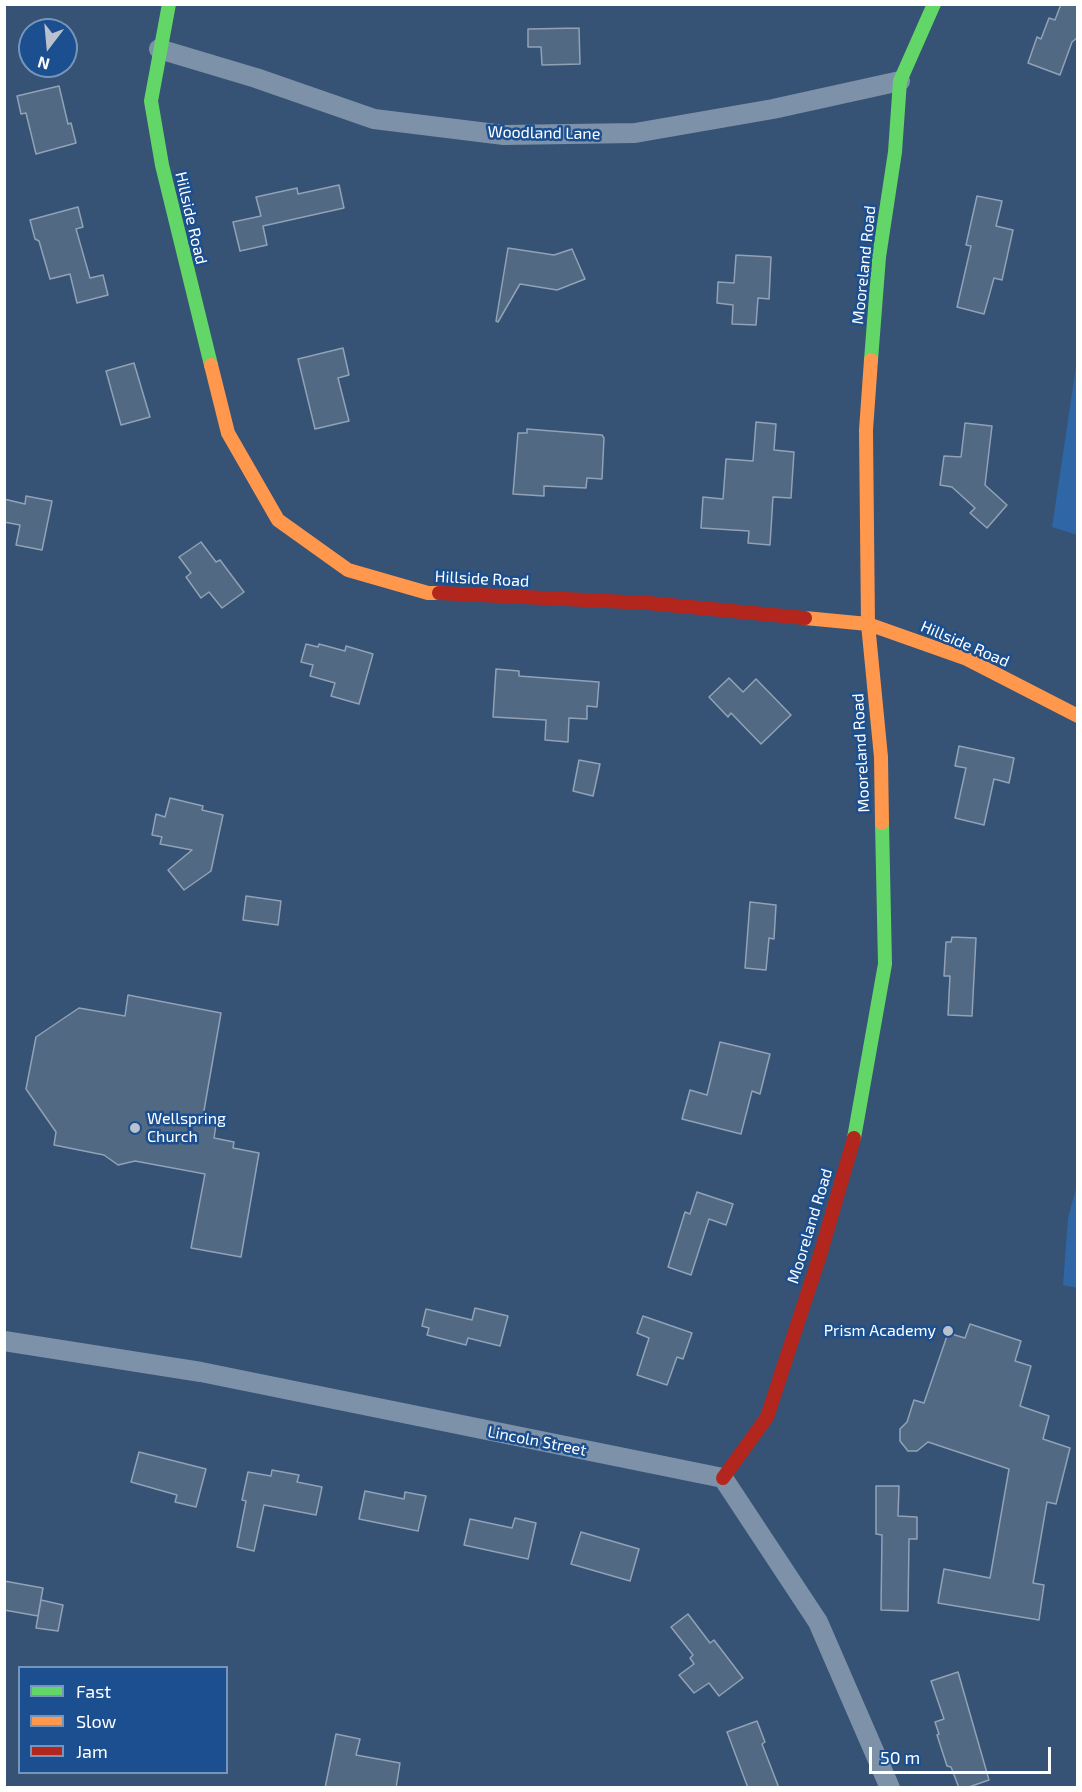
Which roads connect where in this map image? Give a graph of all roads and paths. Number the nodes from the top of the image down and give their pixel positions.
1 (169, 4) edge
2 (934, 4) edge
3 (159, 50) junction
4 (900, 81) junction
5 (868, 624) junction
6 (1077, 716) edge
7 (4, 1341) edge
8 (723, 1478) junction
9 (890, 1788) edge

1 - 3 street, Hillside Road
2 - 4 street, Mooreland Road
3 - 4 street, Woodland Lane
3 - 5 street, Hillside Road
4 - 5 street, Mooreland Road
5 - 6 street, Hillside Road
5 - 8 street, Mooreland Road
7 - 8 street, Lincoln Street
8 - 9 street

